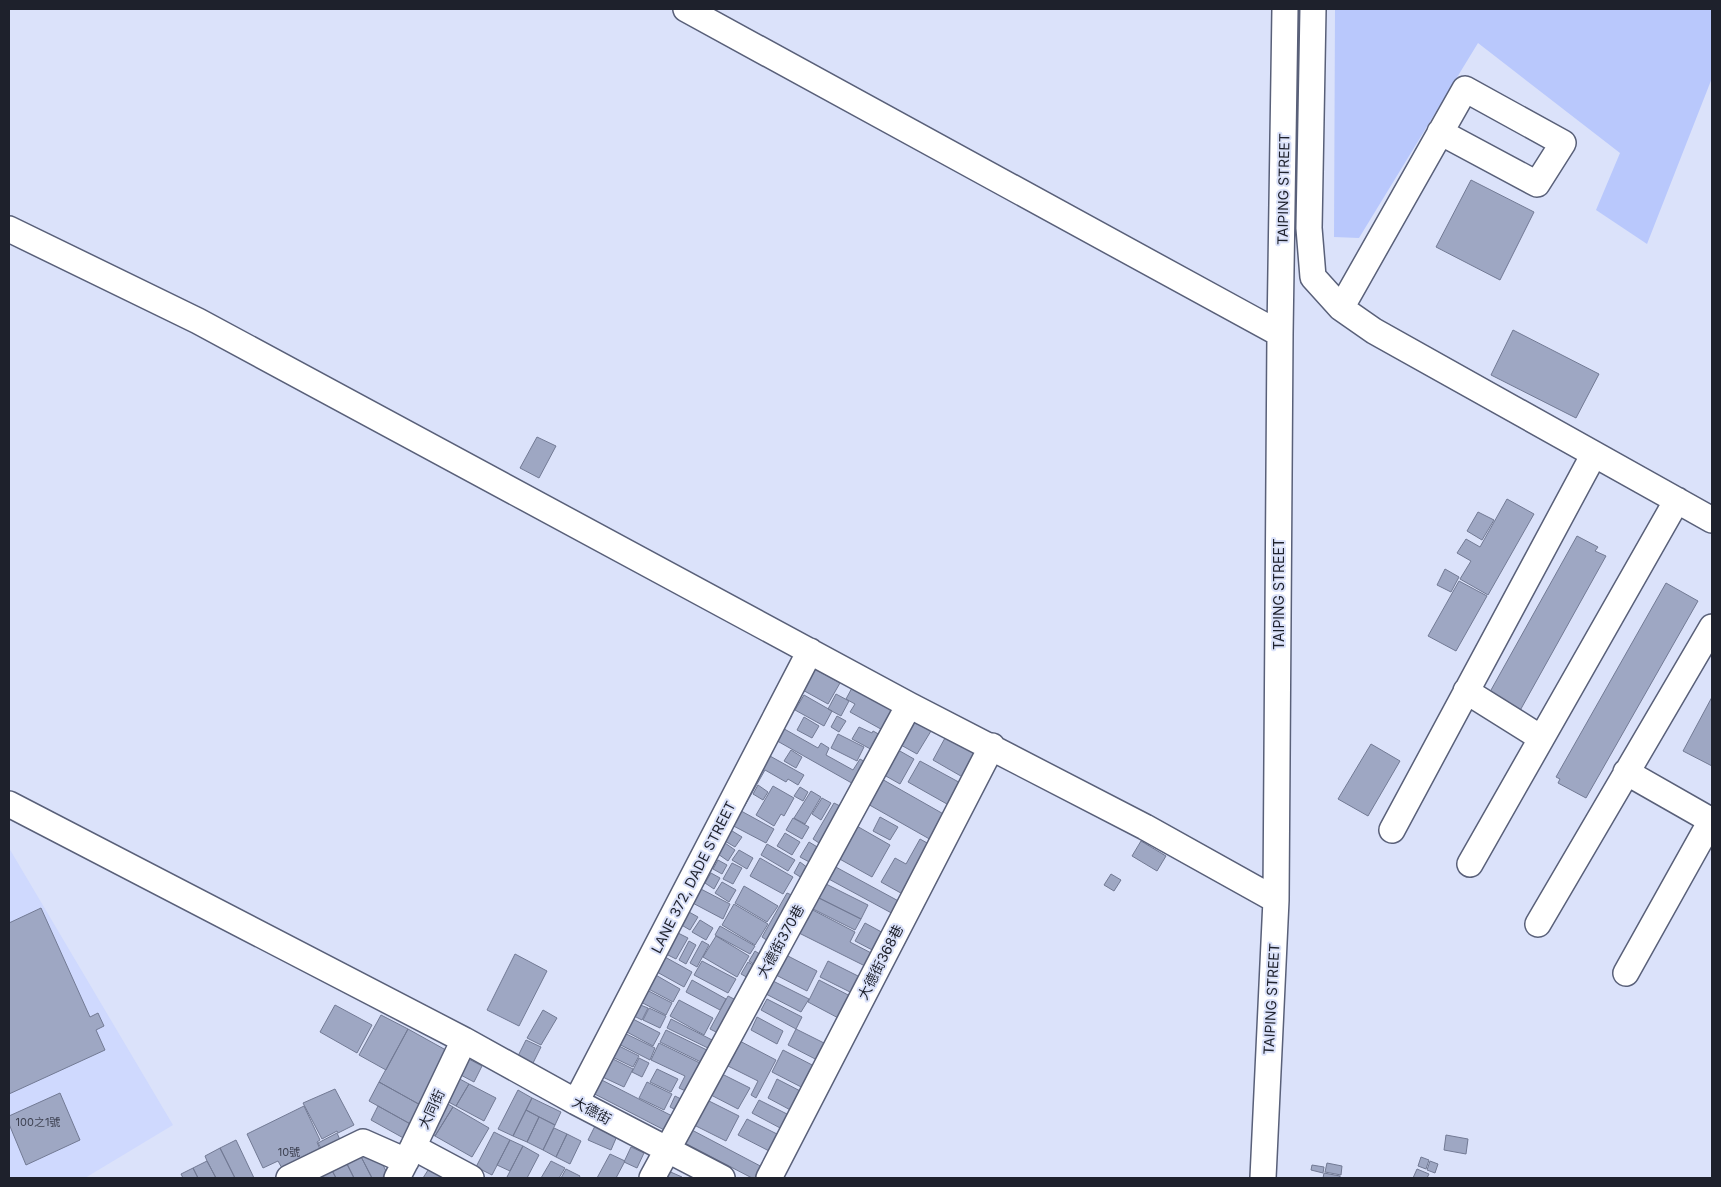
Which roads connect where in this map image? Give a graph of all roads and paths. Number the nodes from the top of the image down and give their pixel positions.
1 (686, 9) edge
2 (1285, 9) edge
3 (1313, 9) edge
4 (1440, 132) junction
5 (9, 229) edge
6 (1341, 308) junction
7 (1280, 334) junction
8 (1594, 454) junction
9 (1677, 500) junction
10 (1712, 520) edge
11 (1712, 627) edge
12 (810, 651) junction
13 (1466, 691) junction
14 (909, 704) junction
15 (1541, 738) junction
16 (992, 746) junction
17 (1626, 772) junction
18 (9, 804) edge
19 (1712, 820) edge
20 (1392, 830) dead end
21 (1470, 864) dead end
22 (1276, 900) junction
23 (1538, 924) dead end
24 (1626, 973) dead end
25 (464, 1040) junction
26 (576, 1102) junction
27 (666, 1149) junction
28 (405, 1162) edge
29 (289, 1178) edge
30 (470, 1178) edge
31 (652, 1178) edge
32 (722, 1178) edge
33 (769, 1178) edge
34 (1263, 1178) edge

1 - 7 street
2 - 7 street, TAIPING STREET
3 - 6 street
4 - 4 street
4 - 6 street
5 - 12 street
6 - 8 street
7 - 22 street, TAIPING STREET
8 - 9 street
8 - 13 street
9 - 10 street
9 - 15 street
11 - 17 street
12 - 14 street
12 - 26 street, LANE 372, DADE STREET
13 - 15 street
13 - 20 street
14 - 16 street
14 - 27 street, 大德街370巷
15 - 21 street
16 - 22 street
16 - 33 street, 大德街368巷
17 - 19 street
17 - 23 street
18 - 25 street, 大德街
19 - 24 street
22 - 34 street, TAIPING STREET
25 - 26 street, 大德街
25 - 28 street, 大同街
26 - 27 street, 大德街
27 - 31 street, 大德街370巷
27 - 32 street, 大德街
28 - 29 street
28 - 30 street

